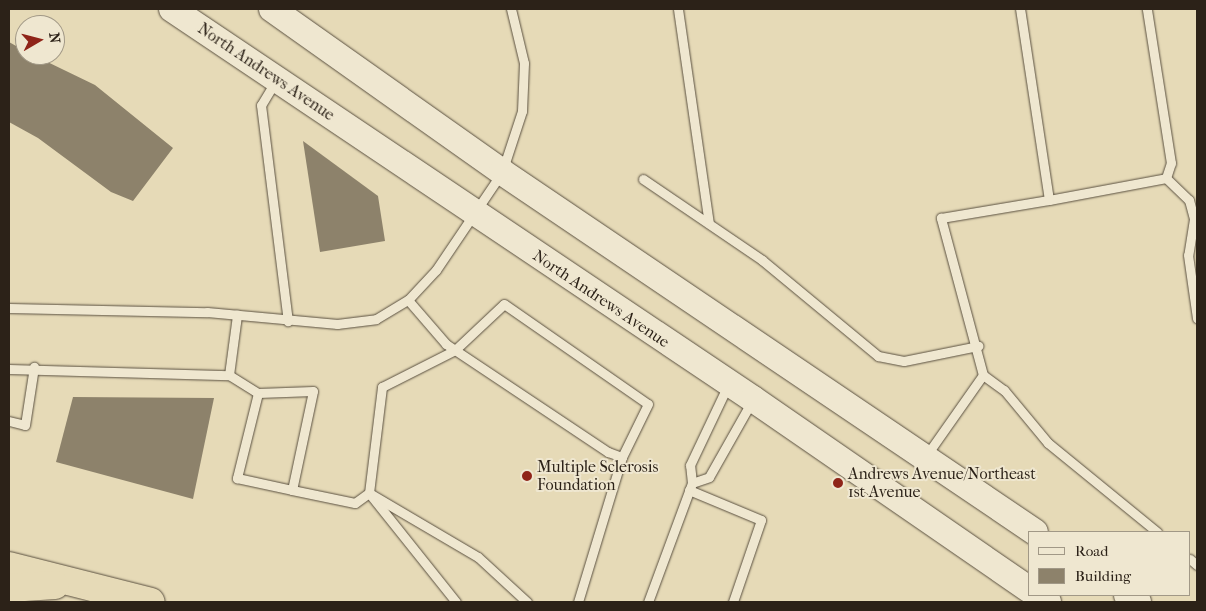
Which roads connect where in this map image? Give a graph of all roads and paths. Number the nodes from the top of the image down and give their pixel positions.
1 (172, 9) edge
2 (272, 9) edge
3 (511, 9) edge
4 (678, 9) edge
5 (1020, 9) edge
6 (1147, 9) edge
7 (277, 80) junction
8 (502, 172) junction
9 (1166, 178) junction
10 (643, 179) dead end
11 (1049, 200) junction
12 (474, 213) junction
13 (709, 223) junction
14 (408, 300) junction
15 (9, 308) edge
16 (237, 315) junction
17 (1197, 318) edge
18 (288, 321) junction
19 (978, 346) junction
20 (455, 350) junction
21 (34, 367) junction
22 (9, 369) edge
23 (229, 375) junction
24 (983, 375) junction
25 (728, 385) junction
26 (258, 393) junction
27 (753, 399) junction
28 (9, 421) edge
29 (622, 457) junction
30 (925, 458) junction
31 (691, 486) junction
32 (292, 490) junction
33 (370, 493) junction
34 (1034, 531) edge
35 (1156, 531) edge
36 (9, 566) edge
37 (74, 584) junction
38 (9, 588) edge
39 (1028, 589) edge
40 (151, 602) edge
41 (456, 602) edge
42 (527, 602) edge
43 (578, 602) edge
44 (648, 602) edge
45 (732, 602) edge

1 - 7 main road, North Andrews Avenue
2 - 8 main road
3 - 8 lane
4 - 13 lane
5 - 11 lane
6 - 9 lane
7 - 12 main road, North Andrews Avenue
7 - 18 lane
8 - 12 lane
8 - 30 main road
9 - 11 lane
9 - 17 lane
10 - 13 lane
11 - 19 lane
12 - 14 lane
12 - 25 main road, North Andrews Avenue
13 - 19 lane
14 - 18 lane
14 - 20 lane
15 - 16 lane
16 - 18 lane
16 - 23 lane
19 - 24 lane
20 - 29 lane
20 - 29 lane
20 - 33 lane
21 - 22 lane
21 - 23 lane
21 - 28 lane
23 - 26 lane
24 - 30 lane
24 - 35 lane
25 - 27 main road, North Andrews Avenue
25 - 31 lane
26 - 32 lane
26 - 32 lane
27 - 31 lane
27 - 39 main road, North Andrews Avenue
29 - 43 lane
30 - 34 main road
31 - 44 lane
31 - 45 lane
32 - 33 lane
33 - 41 lane
33 - 42 lane
36 - 37 highway
37 - 38 highway
37 - 40 highway

